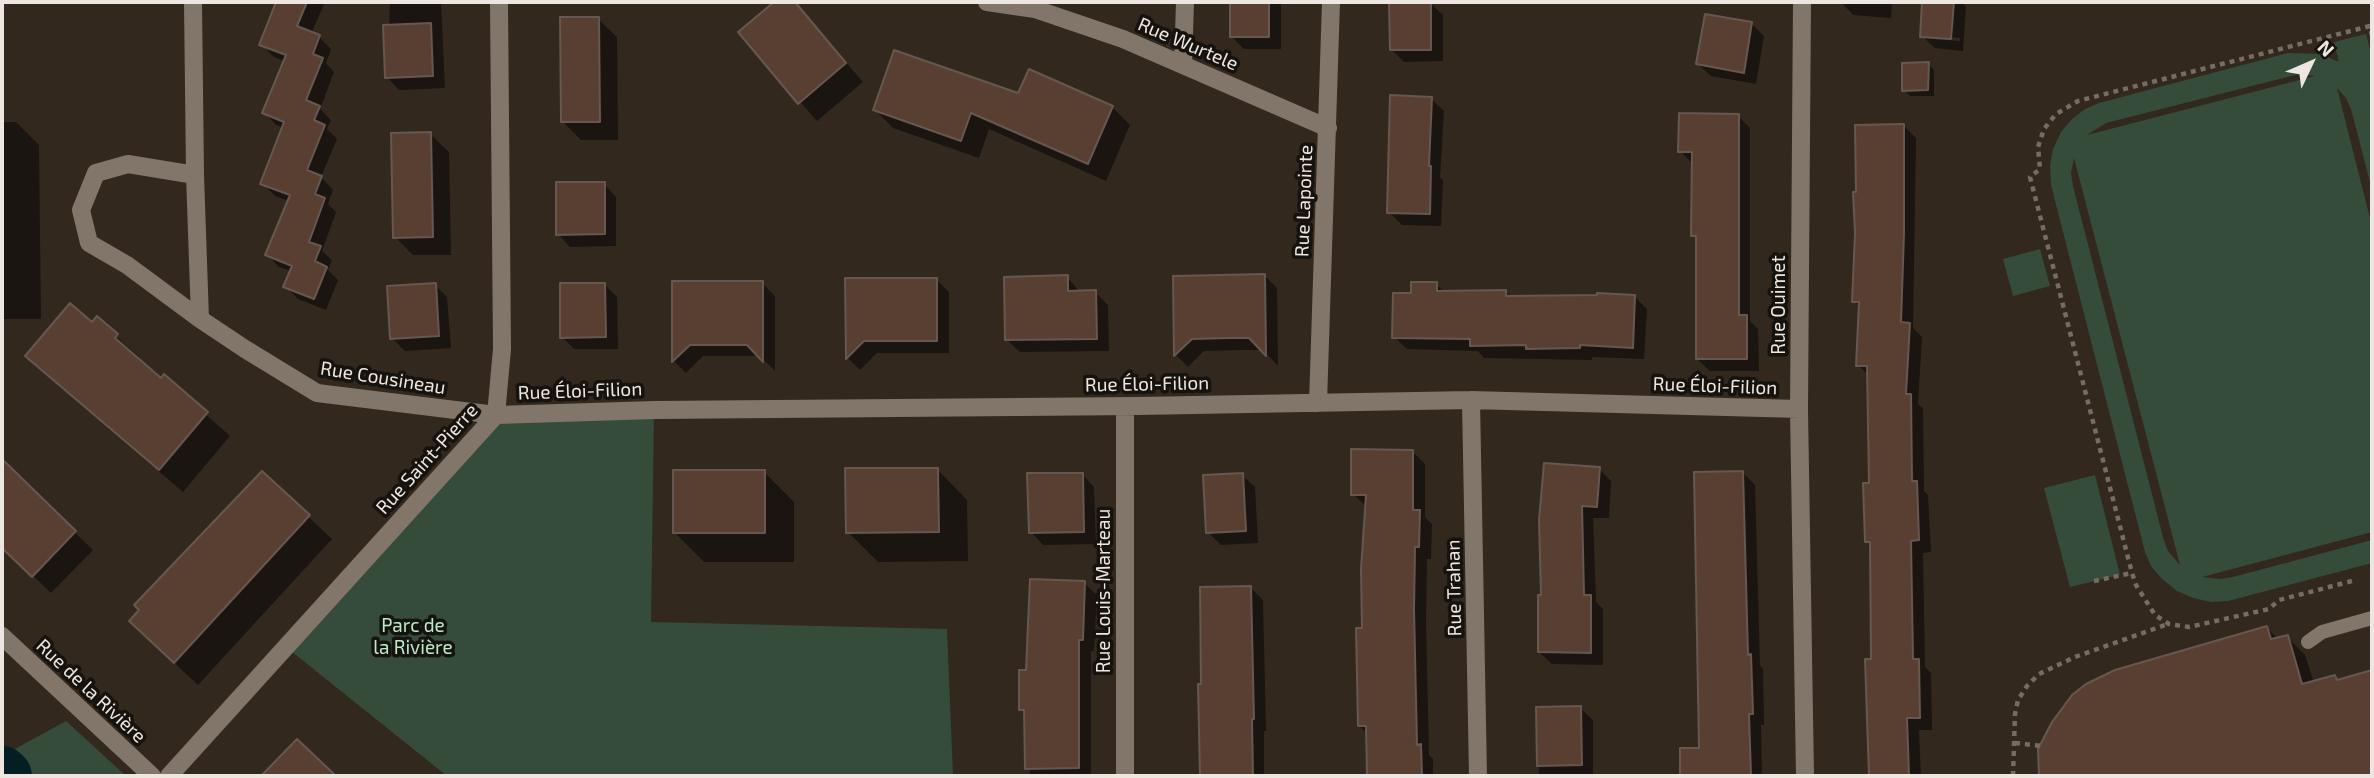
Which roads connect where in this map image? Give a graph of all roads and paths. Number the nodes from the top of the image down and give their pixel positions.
1 (193, 2) edge
2 (499, 2) edge
3 (987, 2) edge
4 (1185, 2) edge
5 (1331, 2) edge
6 (1802, 2) edge
7 (2372, 36) edge
8 (1183, 65) junction
9 (1328, 128) junction
10 (195, 175) junction
11 (2058, 284) junction
12 (2050, 286) dead end
13 (201, 319) junction
14 (1471, 400) junction
15 (1318, 402) junction
16 (1125, 406) junction
17 (1799, 409) junction
18 (496, 415) junction
19 (2132, 573) junction
20 (2094, 581) dead end
21 (2352, 581) dead end
22 (2372, 618) edge
23 (2169, 624) junction
24 (2, 636) edge
25 (2308, 642) dead end
26 (2015, 743) junction
27 (2042, 746) dead end
28 (152, 776) edge
29 (169, 776) edge
30 (1125, 776) edge
31 (1478, 776) edge
32 (1805, 776) edge
33 (2014, 776) edge

1 - 10 street
2 - 18 street, Rue Saint-Pierre
3 - 8 street, Rue Wurtele
4 - 8 street
5 - 9 street, Rue Lapointe
6 - 17 street, Rue Ouimet
7 - 11 path
8 - 9 street, Rue Wurtele
9 - 15 street, Rue Lapointe
10 - 13 street
10 - 13 street, Rue Cousineau
11 - 12 path
11 - 19 path
13 - 18 street, Rue Cousineau
14 - 15 street, Rue Éloi-Filion
14 - 17 street, Rue Éloi-Filion
14 - 31 street, Rue Trahan
15 - 16 street, Rue Éloi-Filion
16 - 18 street, Rue Éloi-Filion
16 - 30 street, Rue Louis-Marteau
17 - 32 street, Rue Ouimet
18 - 29 street, Rue Saint-Pierre
19 - 20 path
19 - 23 path
21 - 23 path
22 - 25 lane
23 - 26 path
24 - 28 street, Rue de la Rivière
26 - 27 path
26 - 33 path

